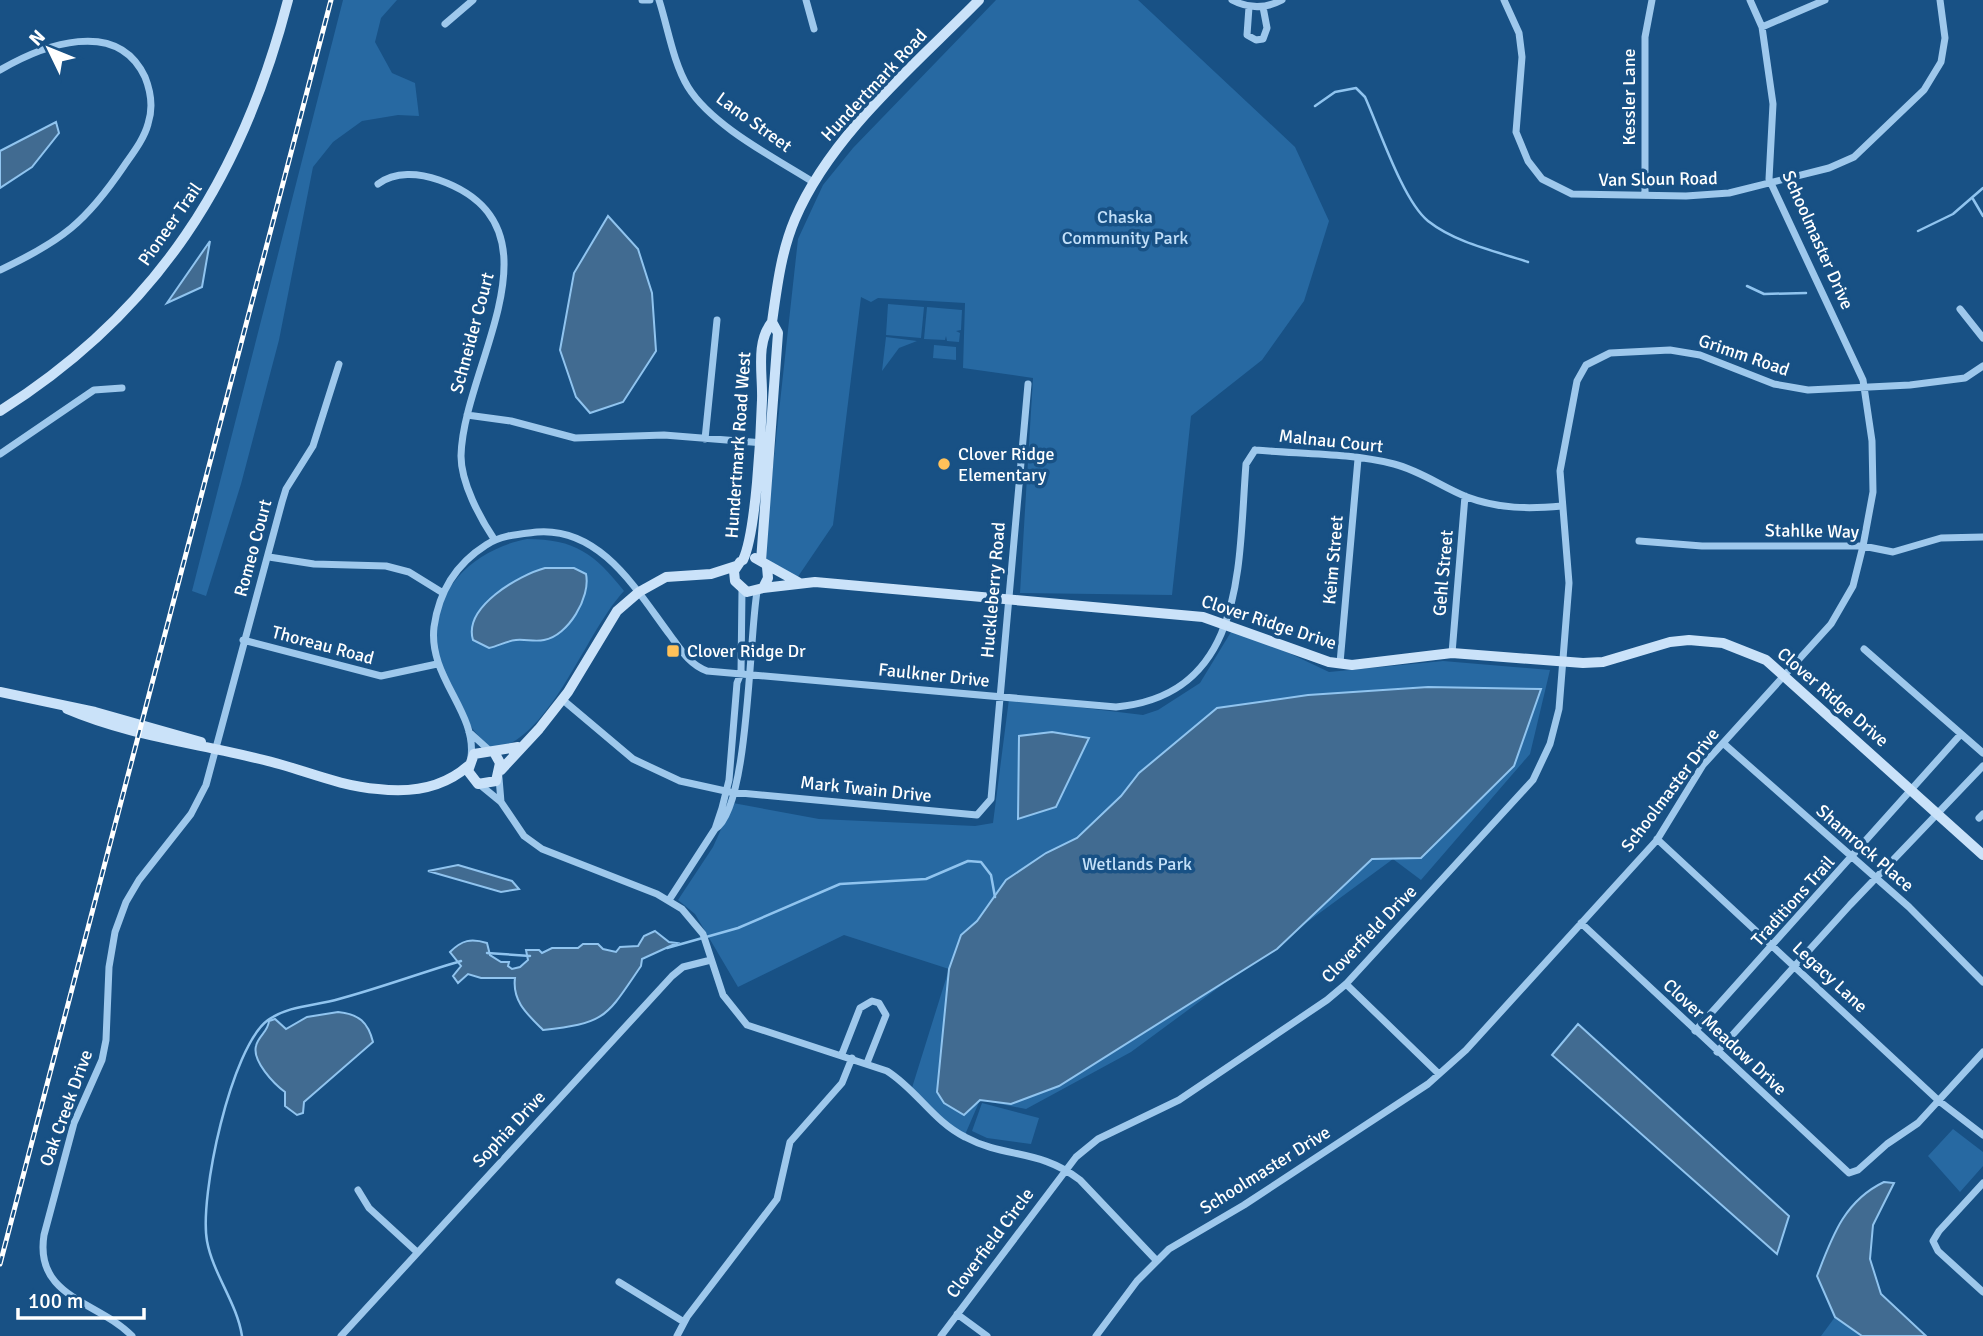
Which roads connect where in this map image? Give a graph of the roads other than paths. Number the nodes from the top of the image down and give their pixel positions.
1 (288, 0) edge
2 (473, 0) edge
3 (642, 0) edge
4 (650, 0) edge
5 (659, 0) edge
6 (806, 0) edge
7 (979, 0) edge
8 (1232, 0) edge
9 (1282, 0) edge
10 (1504, 0) edge
11 (1652, 0) edge
12 (1750, 0) edge
13 (1825, 0) edge
14 (1940, 0) edge
15 (1249, 7) junction
16 (1263, 7) junction
17 (445, 24) dead end
18 (1762, 27) junction
19 (814, 29) dead end
20 (0, 70) edge
21 (1771, 181) junction
22 (813, 183) junction
23 (378, 184) dead end
24 (1645, 195) junction
25 (0, 270) edge
26 (1960, 309) dead end
27 (717, 320) dead end
28 (772, 322) joint
29 (1983, 338) edge
30 (339, 364) dead end
31 (1983, 366) edge
32 (1028, 384) dead end
33 (122, 388) dead end
34 (1864, 388) junction
35 (0, 411) edge
36 (467, 415) junction
37 (705, 439) junction
38 (1251, 441) dead end
39 (763, 443) junction
40 (1255, 450) junction
41 (0, 454) edge
42 (1358, 459) junction
43 (1465, 496) junction
44 (1562, 506) junction
45 (1983, 537) edge
46 (495, 539) junction
47 (1639, 541) dead end
48 (1863, 546) junction
49 (269, 557) junction
50 (740, 563) junction
51 (764, 564) junction
52 (711, 574) junction
53 (800, 583) junction
54 (740, 588) junction
55 (760, 589) junction
56 (639, 592) junction
57 (443, 593) junction
58 (1010, 601) junction
59 (1226, 625) junction
60 (243, 640) junction
61 (1864, 649) dead end
62 (1452, 653) junction
63 (1562, 662) junction
64 (1340, 663) junction
65 (437, 664) junction
66 (744, 673) junction
67 (1784, 676) junction
68 (0, 692) edge
69 (999, 698) junction
70 (562, 700) junction
71 (469, 732) junction
72 (1961, 734) junction
73 (1723, 743) junction
74 (521, 746) junction
75 (217, 749) junction
76 (492, 752) junction
77 (1983, 753) edge
78 (469, 763) junction
79 (1983, 766) edge
80 (500, 773) junction
81 (446, 782) junction
82 (476, 782) junction
83 (1912, 789) junction
84 (731, 792) junction
85 (991, 799) joint
86 (501, 802) junction
87 (1939, 814) junction
88 (1657, 839) junction
89 (1983, 855) edge
90 (1852, 858) junction
91 (1875, 878) junction
92 (669, 900) junction
93 (1581, 923) junction
94 (1774, 946) junction
95 (711, 960) junction
96 (1795, 967) junction
97 (1983, 982) edge
98 (1346, 984) junction
99 (1695, 1031) junction
100 (1717, 1052) junction
101 (1983, 1052) edge
102 (842, 1054) junction
103 (852, 1058) junction
104 (867, 1062) junction
105 (1439, 1074) junction
106 (1939, 1101) junction
107 (1983, 1135) edge
108 (1066, 1169) junction
109 (1983, 1182) edge
110 (358, 1190) dead end
111 (417, 1252) junction
112 (1156, 1260) junction
113 (619, 1282) dead end
114 (1983, 1293) edge
115 (957, 1314) junction
116 (684, 1322) junction
117 (132, 1336) edge
118 (341, 1336) edge
119 (677, 1336) edge
120 (941, 1336) edge
121 (987, 1336) edge
122 (1096, 1336) edge

1 - 35 street, Pioneer Trail
2 - 17 street
3 - 4 street
5 - 22 street, Lano Street
6 - 19 street
7 - 22 street, Hundertmark Road
8 - 15 street
9 - 16 street
10 - 24 street, Van Sloun Road
11 - 24 street, Kessler Lane
12 - 18 street, Schoolmaster Drive
13 - 18 street
14 - 21 street, Van Sloun Road
15 - 16 street
15 - 16 street
18 - 21 street, Schoolmaster Drive
20 - 25 street
21 - 24 street, Van Sloun Road
21 - 34 street, Schoolmaster Drive
22 - 28 street, Hundertmark Road
23 - 36 street, Schneider Court
26 - 29 street
27 - 37 street
28 - 39 street, Hundertmark Road West
30 - 49 street, Romeo Court
31 - 34 street, Grimm Road
32 - 58 street, Huckleberry Road
33 - 41 street
34 - 44 street, Grimm Road
34 - 48 street, Schoolmaster Drive
36 - 37 street
36 - 46 street, Schneider Court
37 - 39 street
38 - 40 street
39 - 50 street, Hundertmark Road West
39 - 51 street, Hundertmark Road West
40 - 42 street, Malnau Court
40 - 59 street, Faulkner Drive
42 - 43 street, Malnau Court
42 - 64 street, Keim Street
43 - 44 street, Malnau Court
43 - 62 street, Gehl Street
44 - 63 street, Grimm Road
45 - 48 street, Stahlke Way
46 - 56 street
46 - 57 street
47 - 48 street, Stahlke Way
48 - 67 street, Schoolmaster Drive
49 - 57 street
49 - 60 street, Romeo Court
50 - 51 street
50 - 52 street
50 - 54 street
51 - 53 street, Clover Ridge Drive
51 - 55 street
52 - 54 street
52 - 56 street
53 - 55 street, Clover Ridge Drive
53 - 58 street, Clover Ridge Drive
54 - 55 street
54 - 66 street
55 - 66 street
56 - 66 street, Faulkner Drive
56 - 70 street
57 - 65 street
58 - 59 street, Clover Ridge Drive
58 - 69 street, Huckleberry Road
59 - 64 street, Clover Ridge Drive
59 - 69 street, Faulkner Drive
60 - 65 street, Thoreau Road
60 - 75 street, Romeo Court
61 - 72 street
62 - 63 street, Clover Ridge Drive
62 - 64 street, Clover Ridge Drive
63 - 67 street, Clover Ridge Drive
63 - 98 street, Cloverfield Drive
65 - 71 street
66 - 69 street, Faulkner Drive
66 - 84 street
67 - 73 street, Schoolmaster Drive
67 - 83 street, Clover Ridge Drive
68 - 75 street
69 - 85 street, Huckleberry Road
70 - 74 street
70 - 84 street, Mark Twain Drive
71 - 76 street
71 - 78 street
72 - 77 street
72 - 83 street, Traditions Trail
73 - 88 street, Schoolmaster Drive
73 - 90 street, Shamrock Place
74 - 76 street
74 - 80 street
75 - 81 street
75 - 117 street, Oak Creek Drive
76 - 78 street
76 - 80 street
78 - 81 street
78 - 82 street
79 - 87 street
80 - 82 street
80 - 86 street
81 - 82 street
82 - 86 street
83 - 87 street, Clover Ridge Drive
83 - 90 street, Traditions Trail
84 - 85 street, Mark Twain Drive
84 - 92 street
86 - 92 street
87 - 89 street, Clover Ridge Drive
87 - 91 street
88 - 93 street, Schoolmaster Drive
88 - 94 street, Legacy Lane
90 - 91 street, Shamrock Place
90 - 94 street, Traditions Trail
91 - 96 street
91 - 97 street, Shamrock Place
92 - 95 street
93 - 99 street, Clover Meadow Drive
93 - 105 street, Schoolmaster Drive
94 - 96 street, Legacy Lane
94 - 99 street, Traditions Trail
95 - 102 street
95 - 111 street, Sophia Drive
96 - 100 street
96 - 106 street, Legacy Lane
98 - 105 street
98 - 108 street, Cloverfield Drive
99 - 100 street, Clover Meadow Drive
100 - 106 street, Clover Meadow Drive
101 - 106 street
102 - 103 street
102 - 104 street
103 - 104 street
103 - 116 street
104 - 108 street
105 - 112 street, Schoolmaster Drive
106 - 107 street, Legacy Lane
108 - 112 street
108 - 115 street, Cloverfield Circle
109 - 114 street
110 - 111 street
111 - 118 street, Sophia Drive
112 - 122 street, Schoolmaster Drive
113 - 116 street
115 - 120 street, Cloverfield Circle
115 - 121 street
116 - 119 street

